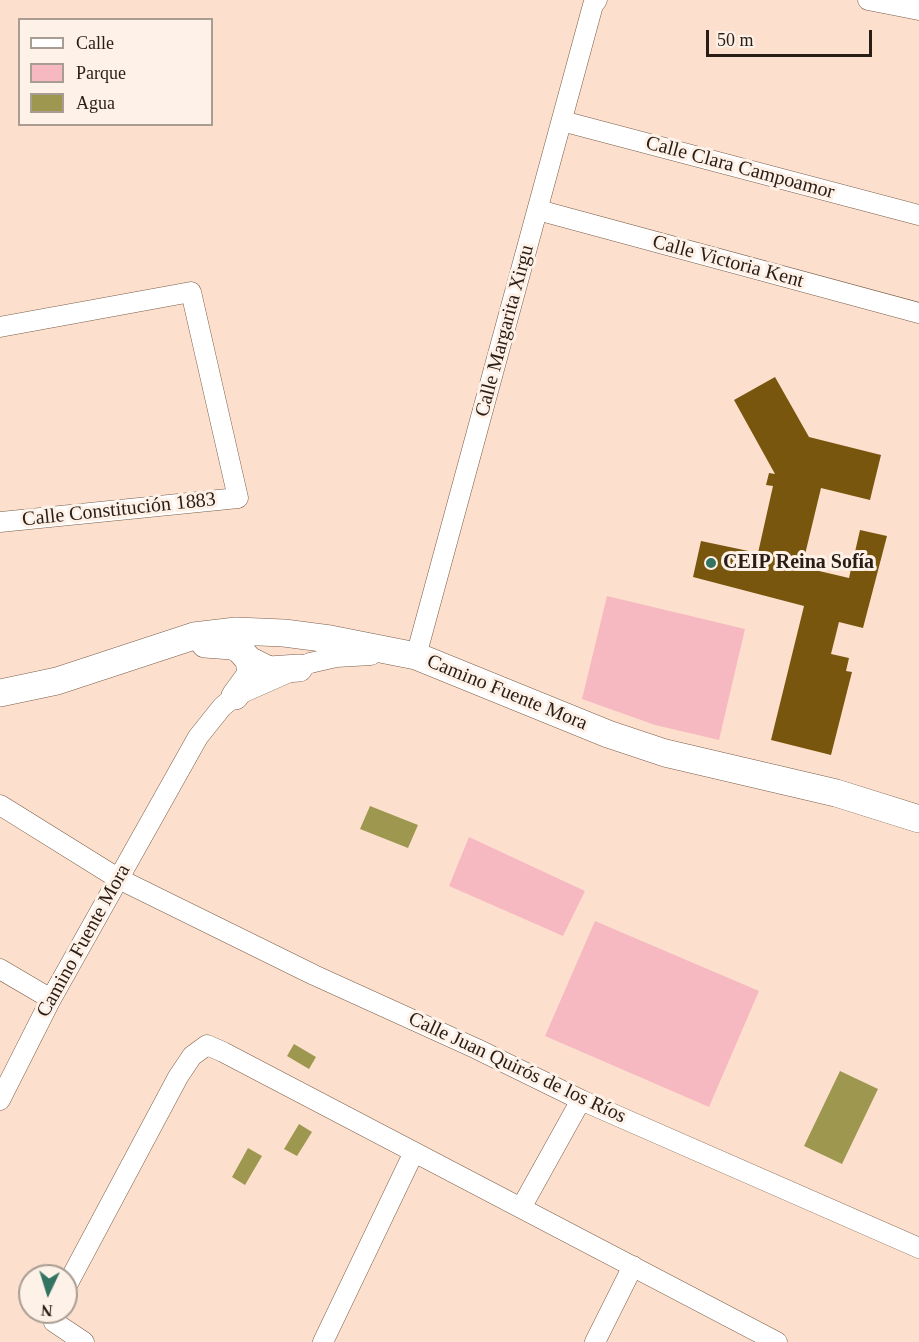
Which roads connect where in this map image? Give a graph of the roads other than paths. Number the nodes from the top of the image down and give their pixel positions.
1 (868, 0) edge
2 (595, 3) edge
3 (919, 10) edge
4 (562, 121) junction
5 (538, 210) junction
6 (919, 215) edge
7 (919, 313) edge
8 (0, 327) edge
9 (0, 522) edge
10 (155, 648) junction
11 (416, 656) junction
12 (249, 660) junction
13 (299, 668) junction
14 (0, 693) edge
15 (235, 696) junction
16 (0, 805) edge
17 (919, 819) edge
18 (119, 879) junction
19 (0, 969) edge
20 (51, 999) junction
21 (0, 1100) edge
22 (581, 1100) junction
23 (414, 1152) junction
24 (521, 1208) junction
25 (919, 1248) edge
26 (78, 1264) edge
27 (633, 1266) junction
28 (57, 1324) edge
29 (84, 1342) edge
30 (323, 1342) edge
31 (595, 1342) edge
32 (777, 1342) edge

1 - 3 street
2 - 4 street, Calle Margarita Xirgu
4 - 5 street, Calle Margarita Xirgu
4 - 6 street, Calle Clara Campoamor
5 - 7 street, Calle Victoria Kent
5 - 11 street, Calle Margarita Xirgu
8 - 9 street, Calle Constitución 1883
10 - 11 street
10 - 12 street
10 - 14 street
11 - 13 street, Camino Fuente Mora
11 - 17 street, Camino Fuente Mora
12 - 13 street
12 - 15 street
13 - 15 street, Camino Fuente Mora
15 - 18 street, Camino Fuente Mora
16 - 18 street, Calle Juan Quirós de los Ríos
18 - 20 street, Camino Fuente Mora
18 - 22 street, Calle Juan Quirós de los Ríos
19 - 20 street
20 - 21 street, Camino Fuente Mora
22 - 24 street
22 - 25 street, Calle Juan Quirós de los Ríos
23 - 24 street
23 - 26 street
23 - 30 street
24 - 27 street
27 - 31 street
27 - 32 street
28 - 29 street

